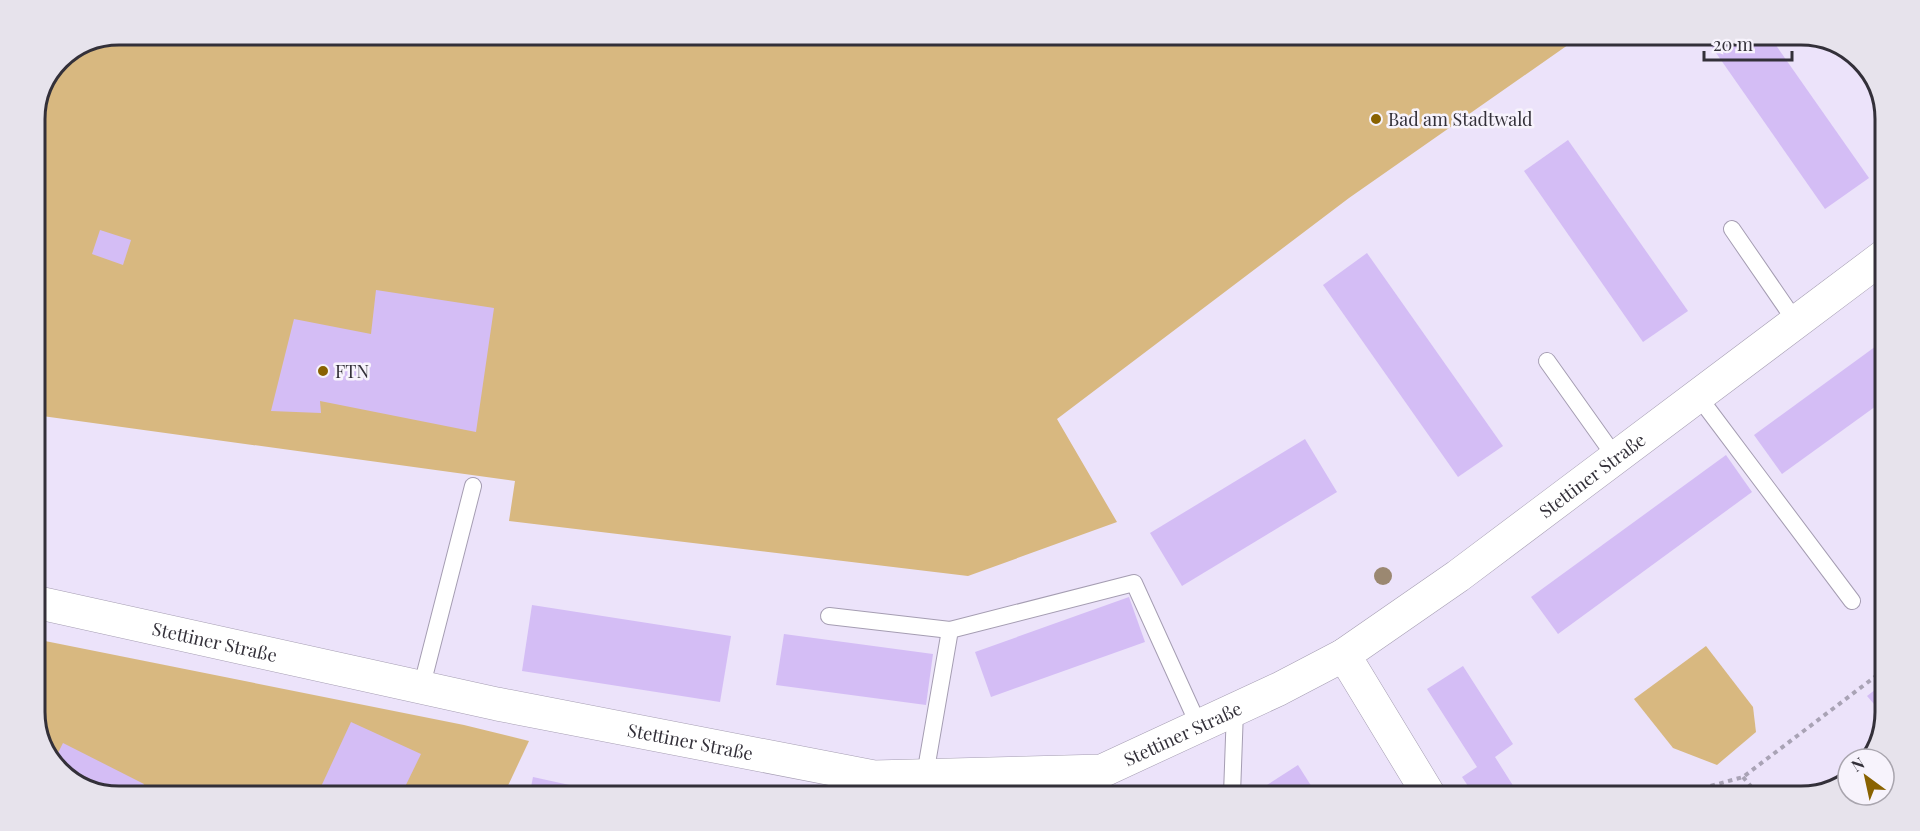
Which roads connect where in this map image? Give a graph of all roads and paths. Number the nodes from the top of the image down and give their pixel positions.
1 (1732, 229) dead end
2 (1875, 263) edge
3 (1796, 322) junction
4 (1547, 362) dead end
5 (1698, 396) junction
6 (1616, 458) junction
7 (473, 486) dead end
8 (1852, 602) dead end
9 (45, 604) edge
10 (829, 616) dead end
11 (950, 630) junction
12 (1344, 655) junction
13 (1875, 677) edge
14 (422, 685) junction
15 (1235, 710) junction
16 (1199, 726) junction
17 (925, 775) junction
18 (1743, 777) junction
19 (1232, 786) edge
20 (1424, 786) edge
21 (1714, 786) edge
22 (1751, 786) edge

1 - 3 lane
2 - 3 street, Stettiner Straße
3 - 5 street, Stettiner Straße
4 - 6 lane
5 - 6 street, Stettiner Straße
5 - 8 lane
6 - 12 street, Stettiner Straße
7 - 14 lane
9 - 14 street, Stettiner Straße
10 - 11 lane
11 - 16 lane
11 - 17 lane
12 - 15 street, Stettiner Straße
12 - 20 street
13 - 18 path
14 - 17 street, Stettiner Straße
15 - 16 street, Stettiner Straße
15 - 19 lane
16 - 17 street, Stettiner Straße
18 - 21 path
18 - 22 path

